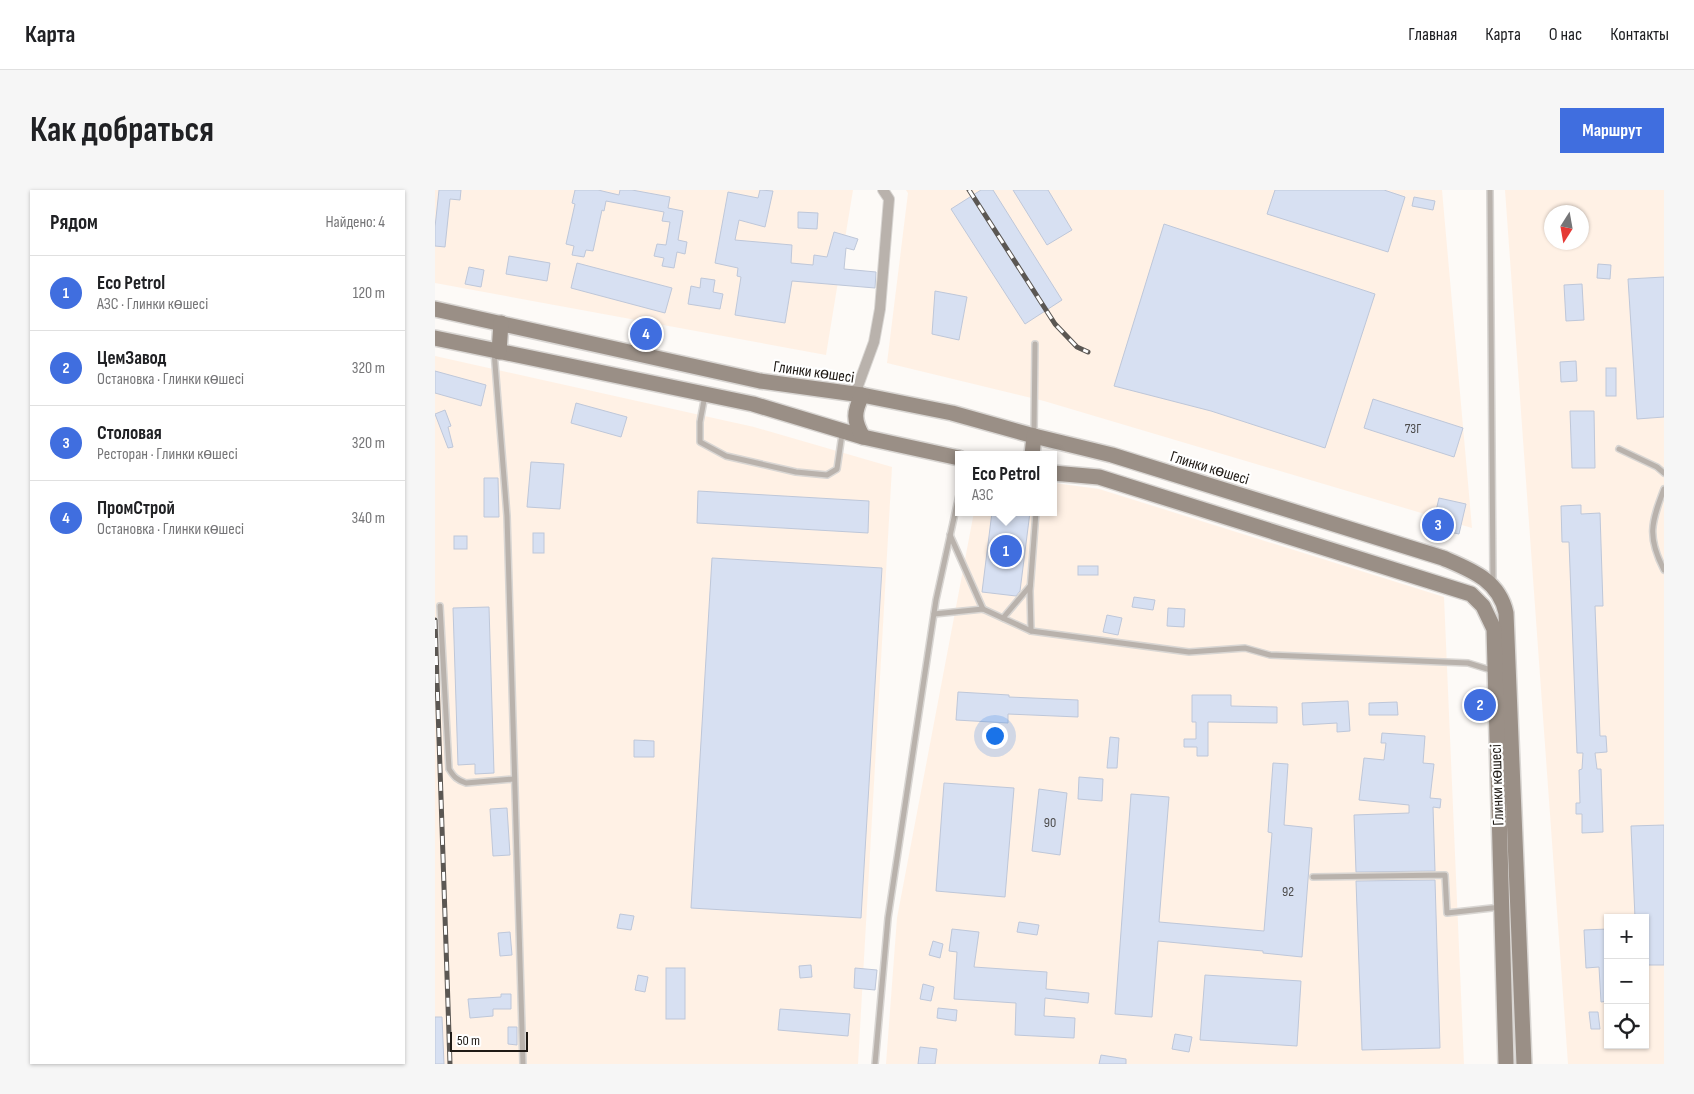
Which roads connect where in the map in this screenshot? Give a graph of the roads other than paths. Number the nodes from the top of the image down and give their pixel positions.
1 (883, 190) edge
2 (1490, 190) edge
3 (435, 309) edge
4 (501, 323) junction
5 (435, 338) edge
6 (1035, 344) dead end
7 (497, 351) junction
8 (705, 394) junction
9 (858, 394) junction
10 (842, 431) junction
11 (1034, 436) junction
12 (863, 437) junction
13 (1619, 450) dead end
14 (1032, 451) edge
15 (955, 457) edge
16 (1057, 473) edge
17 (1664, 473) edge
18 (1664, 489) edge
19 (955, 513) edge
20 (1036, 516) edge
21 (950, 535) junction
22 (1664, 570) edge
23 (1030, 585) junction
24 (1489, 587) junction
25 (441, 606) dead end
26 (983, 609) junction
27 (934, 614) junction
28 (1003, 618) junction
29 (1031, 630) junction
30 (1495, 671) junction
31 (514, 779) junction
32 (1313, 877) dead end
33 (1501, 907) junction
34 (523, 1064) edge
35 (875, 1064) edge
36 (1506, 1064) edge
37 (1524, 1064) edge

1 - 9 street
2 - 24 lane
3 - 4 main road, Глинки көшесі
4 - 7 main road
4 - 9 main road, Глинки көшесі
5 - 7 main road
6 - 11 lane
7 - 8 main road
7 - 31 lane
8 - 10 main road
8 - 10 lane
9 - 11 main road, Глинки көшесі
9 - 12 main road
10 - 12 main road
11 - 14 main road
11 - 24 main road, Глинки көшесі
12 - 15 main road
13 - 17 lane
16 - 30 main road, Глинки көшесі
18 - 22 lane
19 - 21 lane
20 - 23 lane
21 - 26 lane
21 - 27 lane
23 - 28 lane
23 - 29 lane
24 - 37 main road, Глинки көшесі
25 - 31 lane
26 - 27 lane
26 - 28 lane
27 - 35 lane
28 - 29 lane
29 - 30 lane
30 - 33 main road, Глинки көшесі
31 - 34 lane
32 - 33 lane
33 - 36 main road, Глинки көшесі

